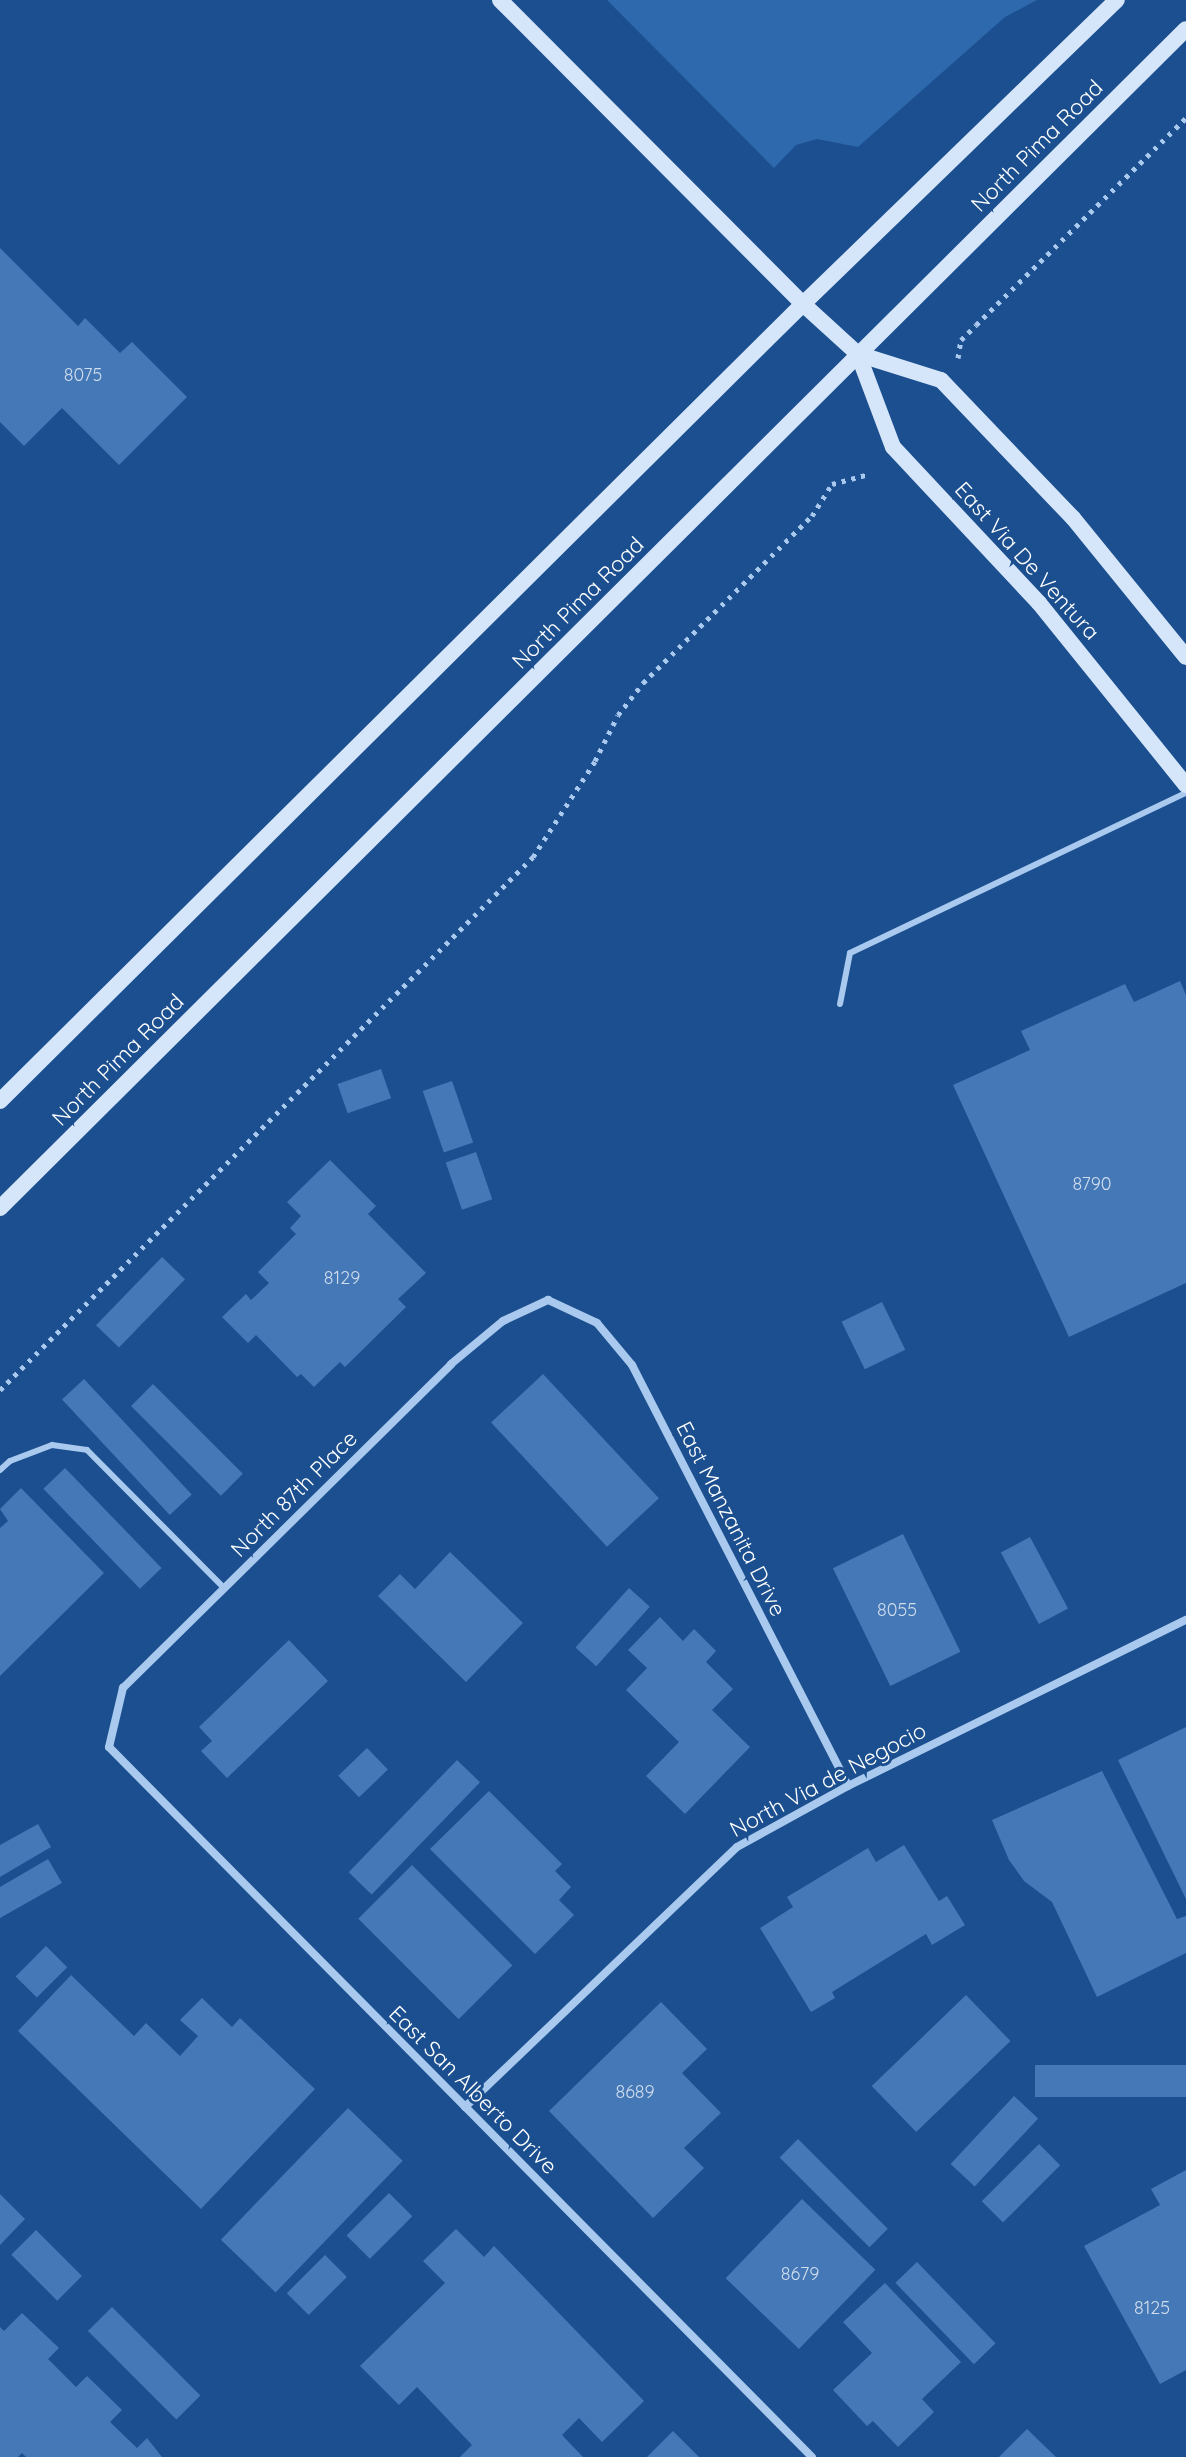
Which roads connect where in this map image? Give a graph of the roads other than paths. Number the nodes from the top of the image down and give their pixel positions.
1 (500, 0) edge
2 (1117, 0) edge
3 (1186, 29) edge
4 (803, 304) junction
5 (858, 354) junction
6 (1186, 657) edge
7 (1186, 785) edge
8 (1186, 793) edge
9 (840, 1004) dead end
10 (0, 1101) edge
11 (0, 1208) edge
12 (548, 1300) joint
13 (0, 1470) edge
14 (224, 1588) junction
15 (1186, 1620) edge
16 (109, 1747) joint
17 (848, 1786) junction
18 (465, 2107) junction
19 (812, 2457) edge

1 - 4 main road, East Via De Ventura
2 - 4 main road
3 - 5 main road, North Pima Road
4 - 5 main road, East Via De Ventura
4 - 10 main road
5 - 6 main road, East Via De Ventura
5 - 7 main road, East Via De Ventura
5 - 11 main road, North Pima Road
8 - 9 lane
12 - 14 street, North 87th Place
12 - 17 street, East Manzanita Drive
13 - 14 lane
14 - 16 street, North 87th Place
15 - 17 street, North Via de Negocio
16 - 18 street, East San Alberto Drive
17 - 18 street, North Via de Negocio
18 - 19 street, East San Alberto Drive

